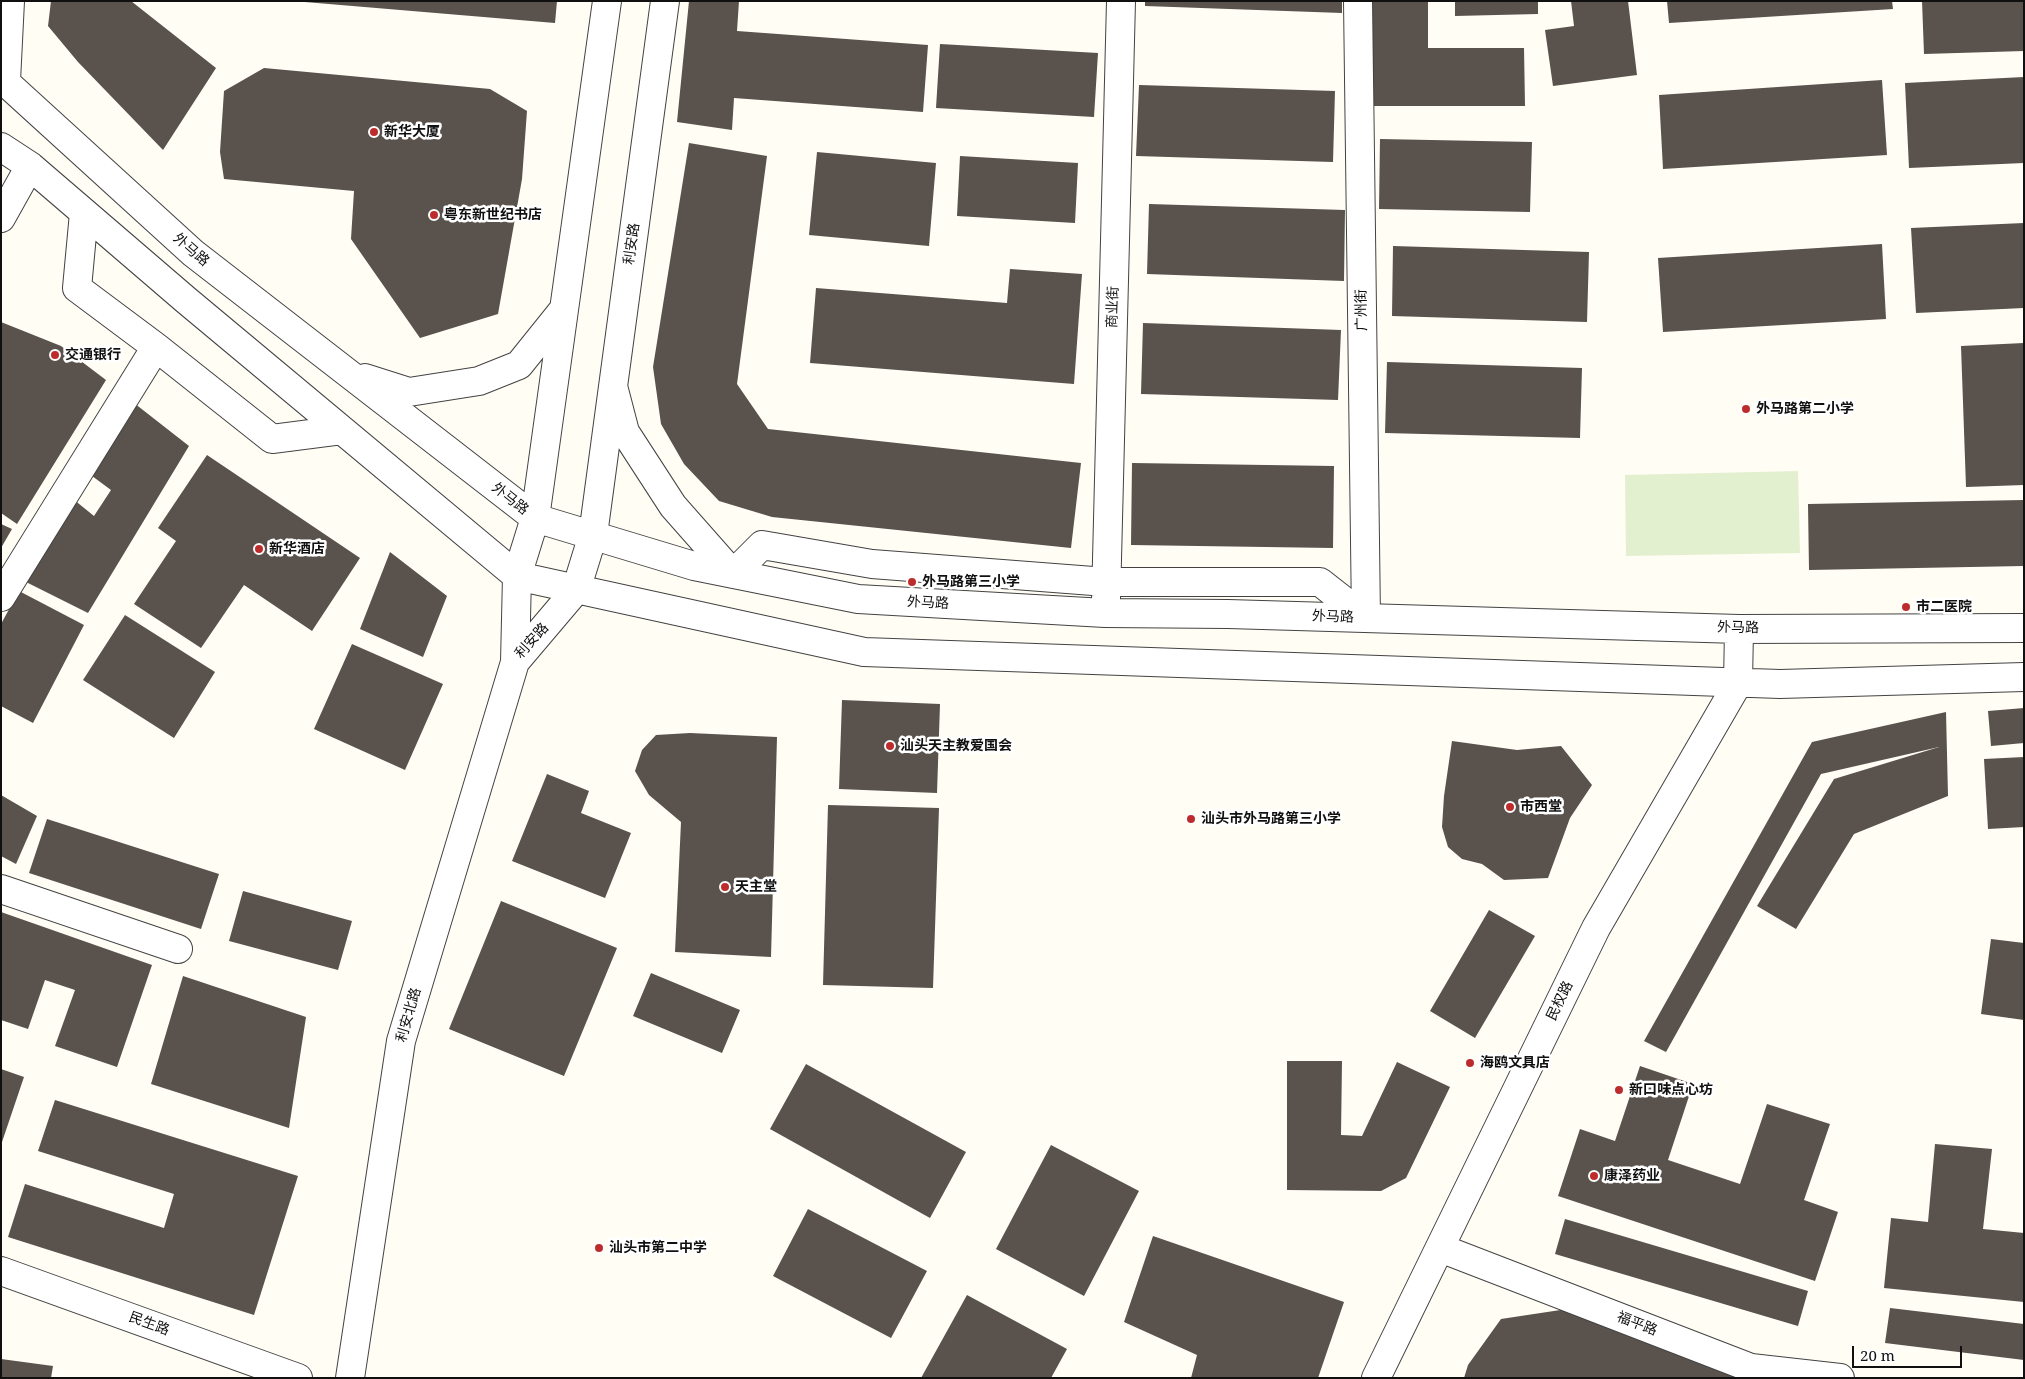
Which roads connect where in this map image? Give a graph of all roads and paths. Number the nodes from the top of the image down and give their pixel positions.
1 (10, 1) edge
2 (607, 1) edge
3 (665, 1) edge
4 (1122, 1) edge
5 (1358, 1) edge
6 (4, 79) edge
7 (1, 147) edge
8 (30, 166) junction
9 (84, 213) junction
10 (1, 218) edge
11 (565, 307) junction
12 (156, 347) junction
13 (346, 372) junction
14 (613, 386) junction
15 (342, 430) junction
16 (535, 518) junction
17 (593, 536) junction
18 (733, 574) junction
19 (517, 576) junction
20 (1106, 582) junction
21 (576, 590) junction
22 (1, 597) edge
23 (1105, 613) junction
24 (1366, 618) junction
25 (1739, 628) junction
26 (2024, 628) edge
27 (514, 662) junction
28 (2024, 677) edge
29 (1738, 683) junction
30 (1, 889) edge
31 (178, 949) dead end
32 (1440, 1248) junction
33 (1, 1270) edge
34 (1750, 1373) edge
35 (298, 1378) edge
36 (350, 1378) edge
37 (1376, 1378) edge
38 (1840, 1378) edge

1 - 6 street
2 - 11 street, 利安路
3 - 14 street, 利安路
4 - 20 street, 商业街
5 - 24 street, 广州街
6 - 13 street, 外马路
7 - 8 street
8 - 9 street
8 - 10 street
9 - 12 street
9 - 15 street
11 - 13 street
11 - 16 street, 利安路
12 - 15 street
12 - 22 street
13 - 16 street, 外马路
14 - 17 street, 利安路
14 - 18 street
15 - 19 street
16 - 17 street, 外马路
16 - 19 street, 利安路
17 - 18 street, 外马路
17 - 21 street, 利安路
18 - 20 street
18 - 23 street, 外马路
19 - 21 street
19 - 27 street, 利安路
20 - 23 street, 商业街
20 - 24 street
21 - 27 street, 利安路
21 - 29 street
23 - 24 street, 外马路
24 - 25 street, 外马路
25 - 26 street, 外马路
25 - 29 street, 民权路
27 - 36 street, 利安北路
28 - 29 street
29 - 32 street, 民权路
30 - 31 street
32 - 34 street, 福平路
32 - 37 street, 民权路
33 - 35 street, 民生路
34 - 38 street, 福平路

